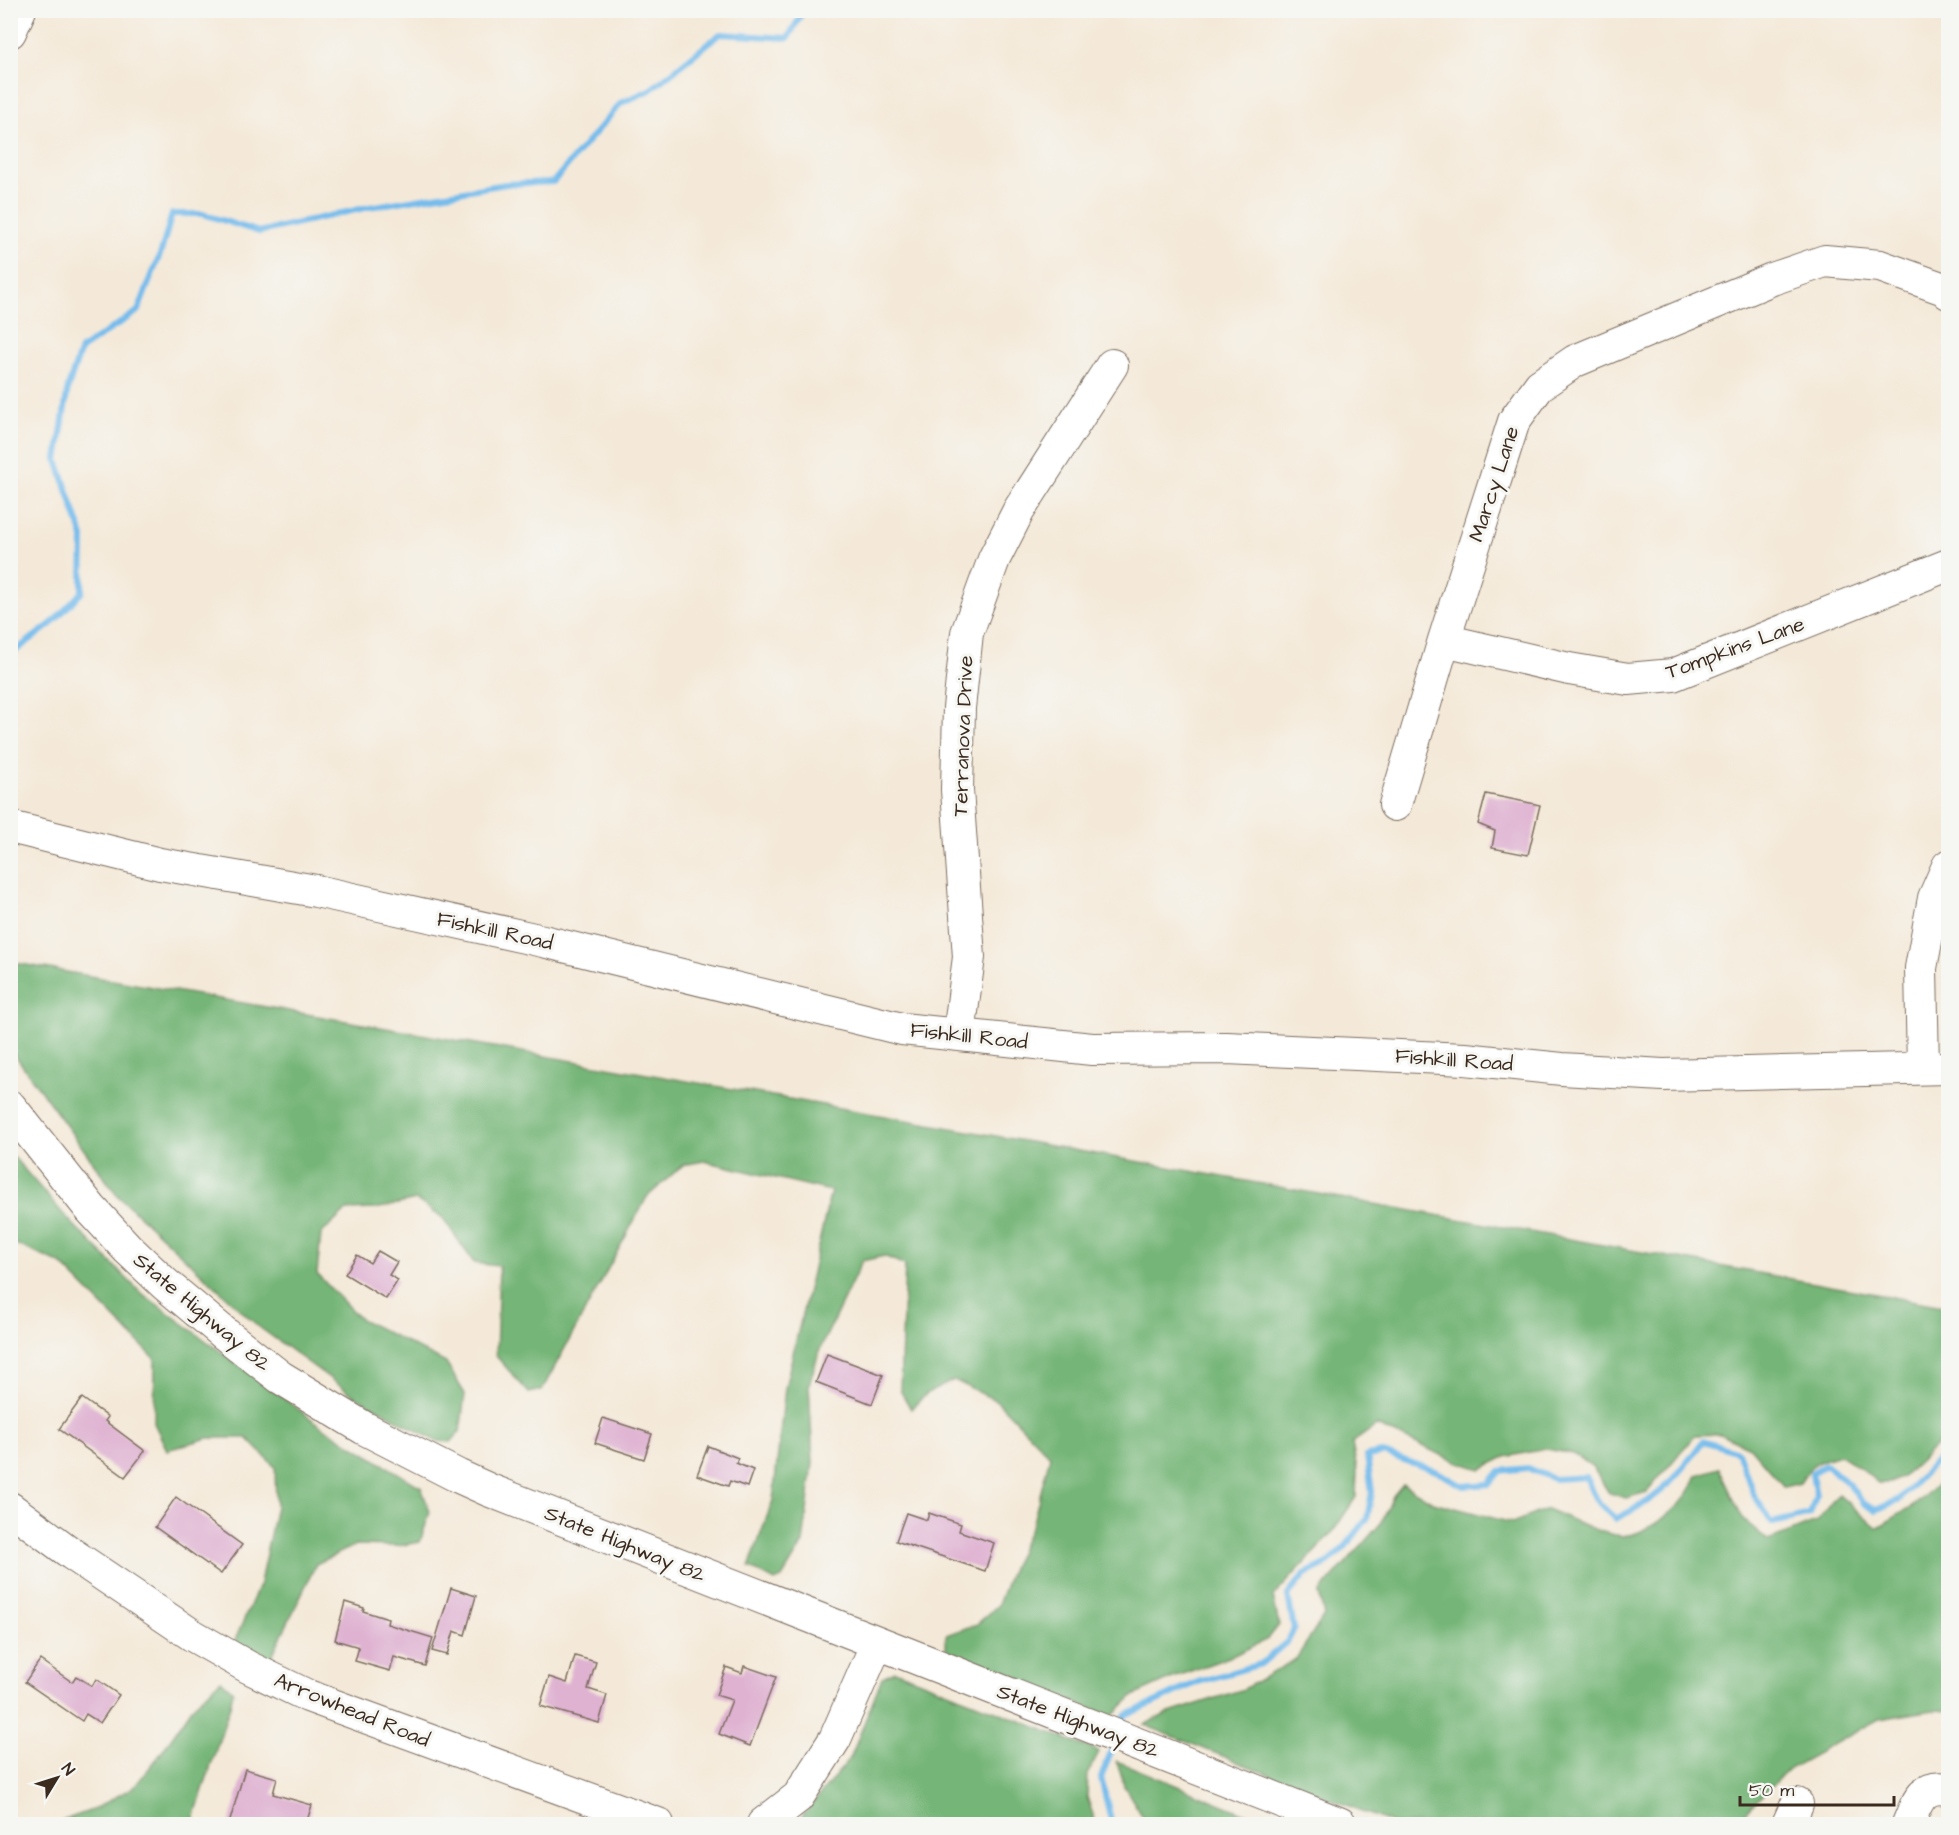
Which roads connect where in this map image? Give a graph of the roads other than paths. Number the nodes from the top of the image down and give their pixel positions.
1 (20, 10) edge
2 (10, 32) edge
3 (1948, 293) edge
4 (1112, 366) dead end
5 (1948, 565) edge
6 (1444, 639) junction
7 (1395, 805) dead end
8 (10, 827) edge
9 (1948, 866) edge
10 (959, 1035) junction
11 (1936, 1068) edge
12 (10, 1107) edge
13 (10, 1508) edge
14 (877, 1643) junction
15 (1948, 1789) edge
16 (658, 1824) edge
17 (763, 1824) edge
18 (1340, 1824) edge
19 (1908, 1824) edge

1 - 2 street
3 - 6 street, Marcy Lane
4 - 10 street, Terranova Drive
5 - 6 street, Tompkins Lane
6 - 7 street, Marcy Lane
8 - 10 street, Fishkill Road
9 - 11 street
10 - 11 street, Fishkill Road
12 - 14 main road, State Highway 82
13 - 16 street, Arrowhead Road
14 - 17 street
14 - 18 main road, State Highway 82
15 - 19 street

